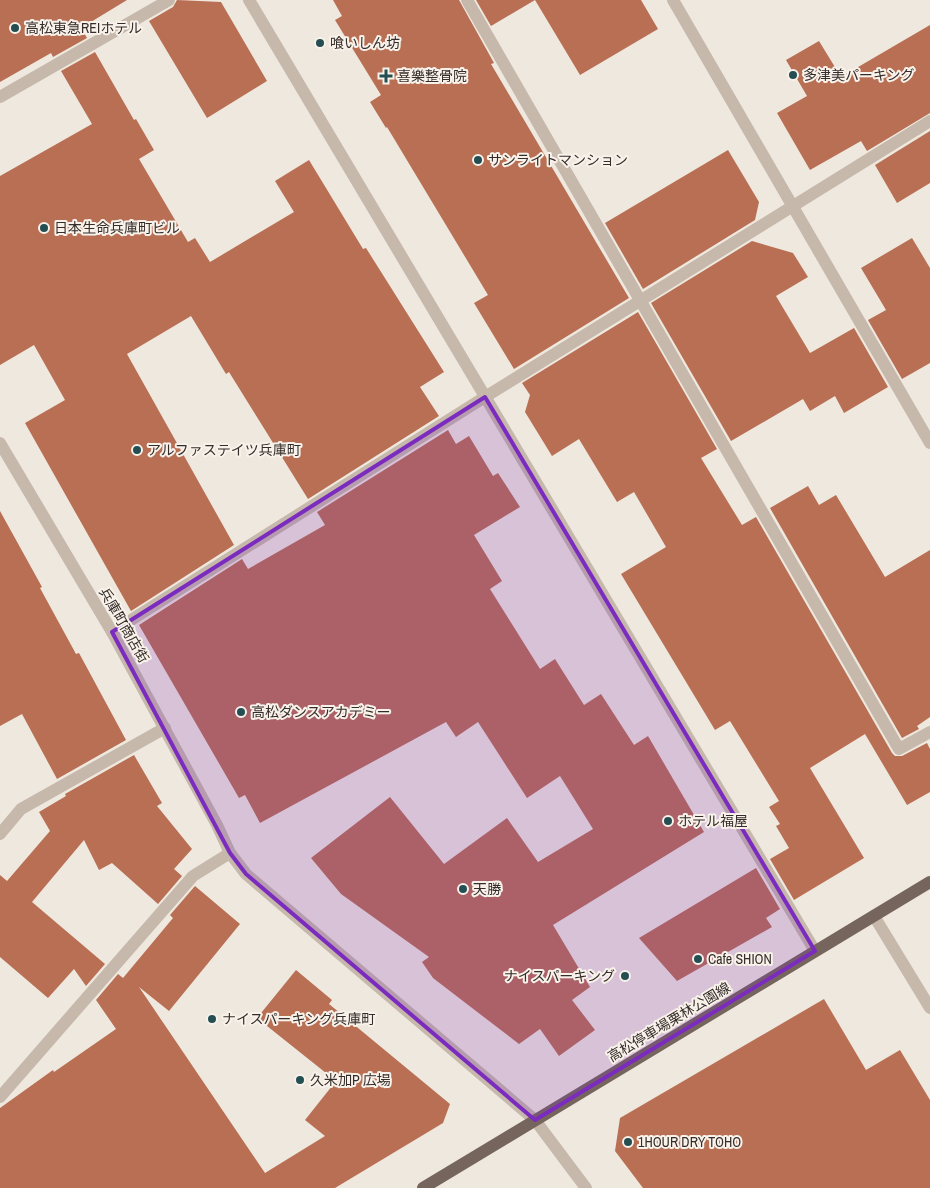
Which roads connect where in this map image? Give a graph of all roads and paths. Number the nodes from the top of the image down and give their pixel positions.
1 (169, 0) edge
2 (249, 0) edge
3 (467, 0) edge
4 (673, 0) edge
5 (0, 97) edge
6 (930, 121) edge
7 (793, 205) junction
8 (639, 301) junction
9 (485, 397) junction
10 (0, 443) edge
11 (930, 443) edge
12 (112, 632) junction
13 (165, 728) junction
14 (930, 732) edge
15 (0, 834) edge
16 (230, 853) junction
17 (930, 882) edge
18 (874, 916) junction
19 (815, 951) junction
20 (930, 1008) edge
21 (0, 1097) edge
22 (535, 1120) junction
23 (423, 1188) edge
24 (586, 1188) edge

1 - 5 street
2 - 9 street
3 - 8 street
4 - 7 street
6 - 7 street
7 - 8 street
7 - 11 street
8 - 9 street
8 - 14 street
9 - 12 street
9 - 19 street
10 - 12 street, 兵庫町商店街
12 - 13 street, 兵庫町商店街
13 - 15 street
13 - 16 street, 兵庫町商店街
16 - 21 street
16 - 22 street, 兵庫町商店街
17 - 18 main road, 高松停車場栗林公園線
18 - 19 main road, 高松停車場栗林公園線
18 - 20 street
19 - 22 main road, 高松停車場栗林公園線
22 - 23 main road, 高松停車場栗林公園線
22 - 24 street, 兵庫町商店街

